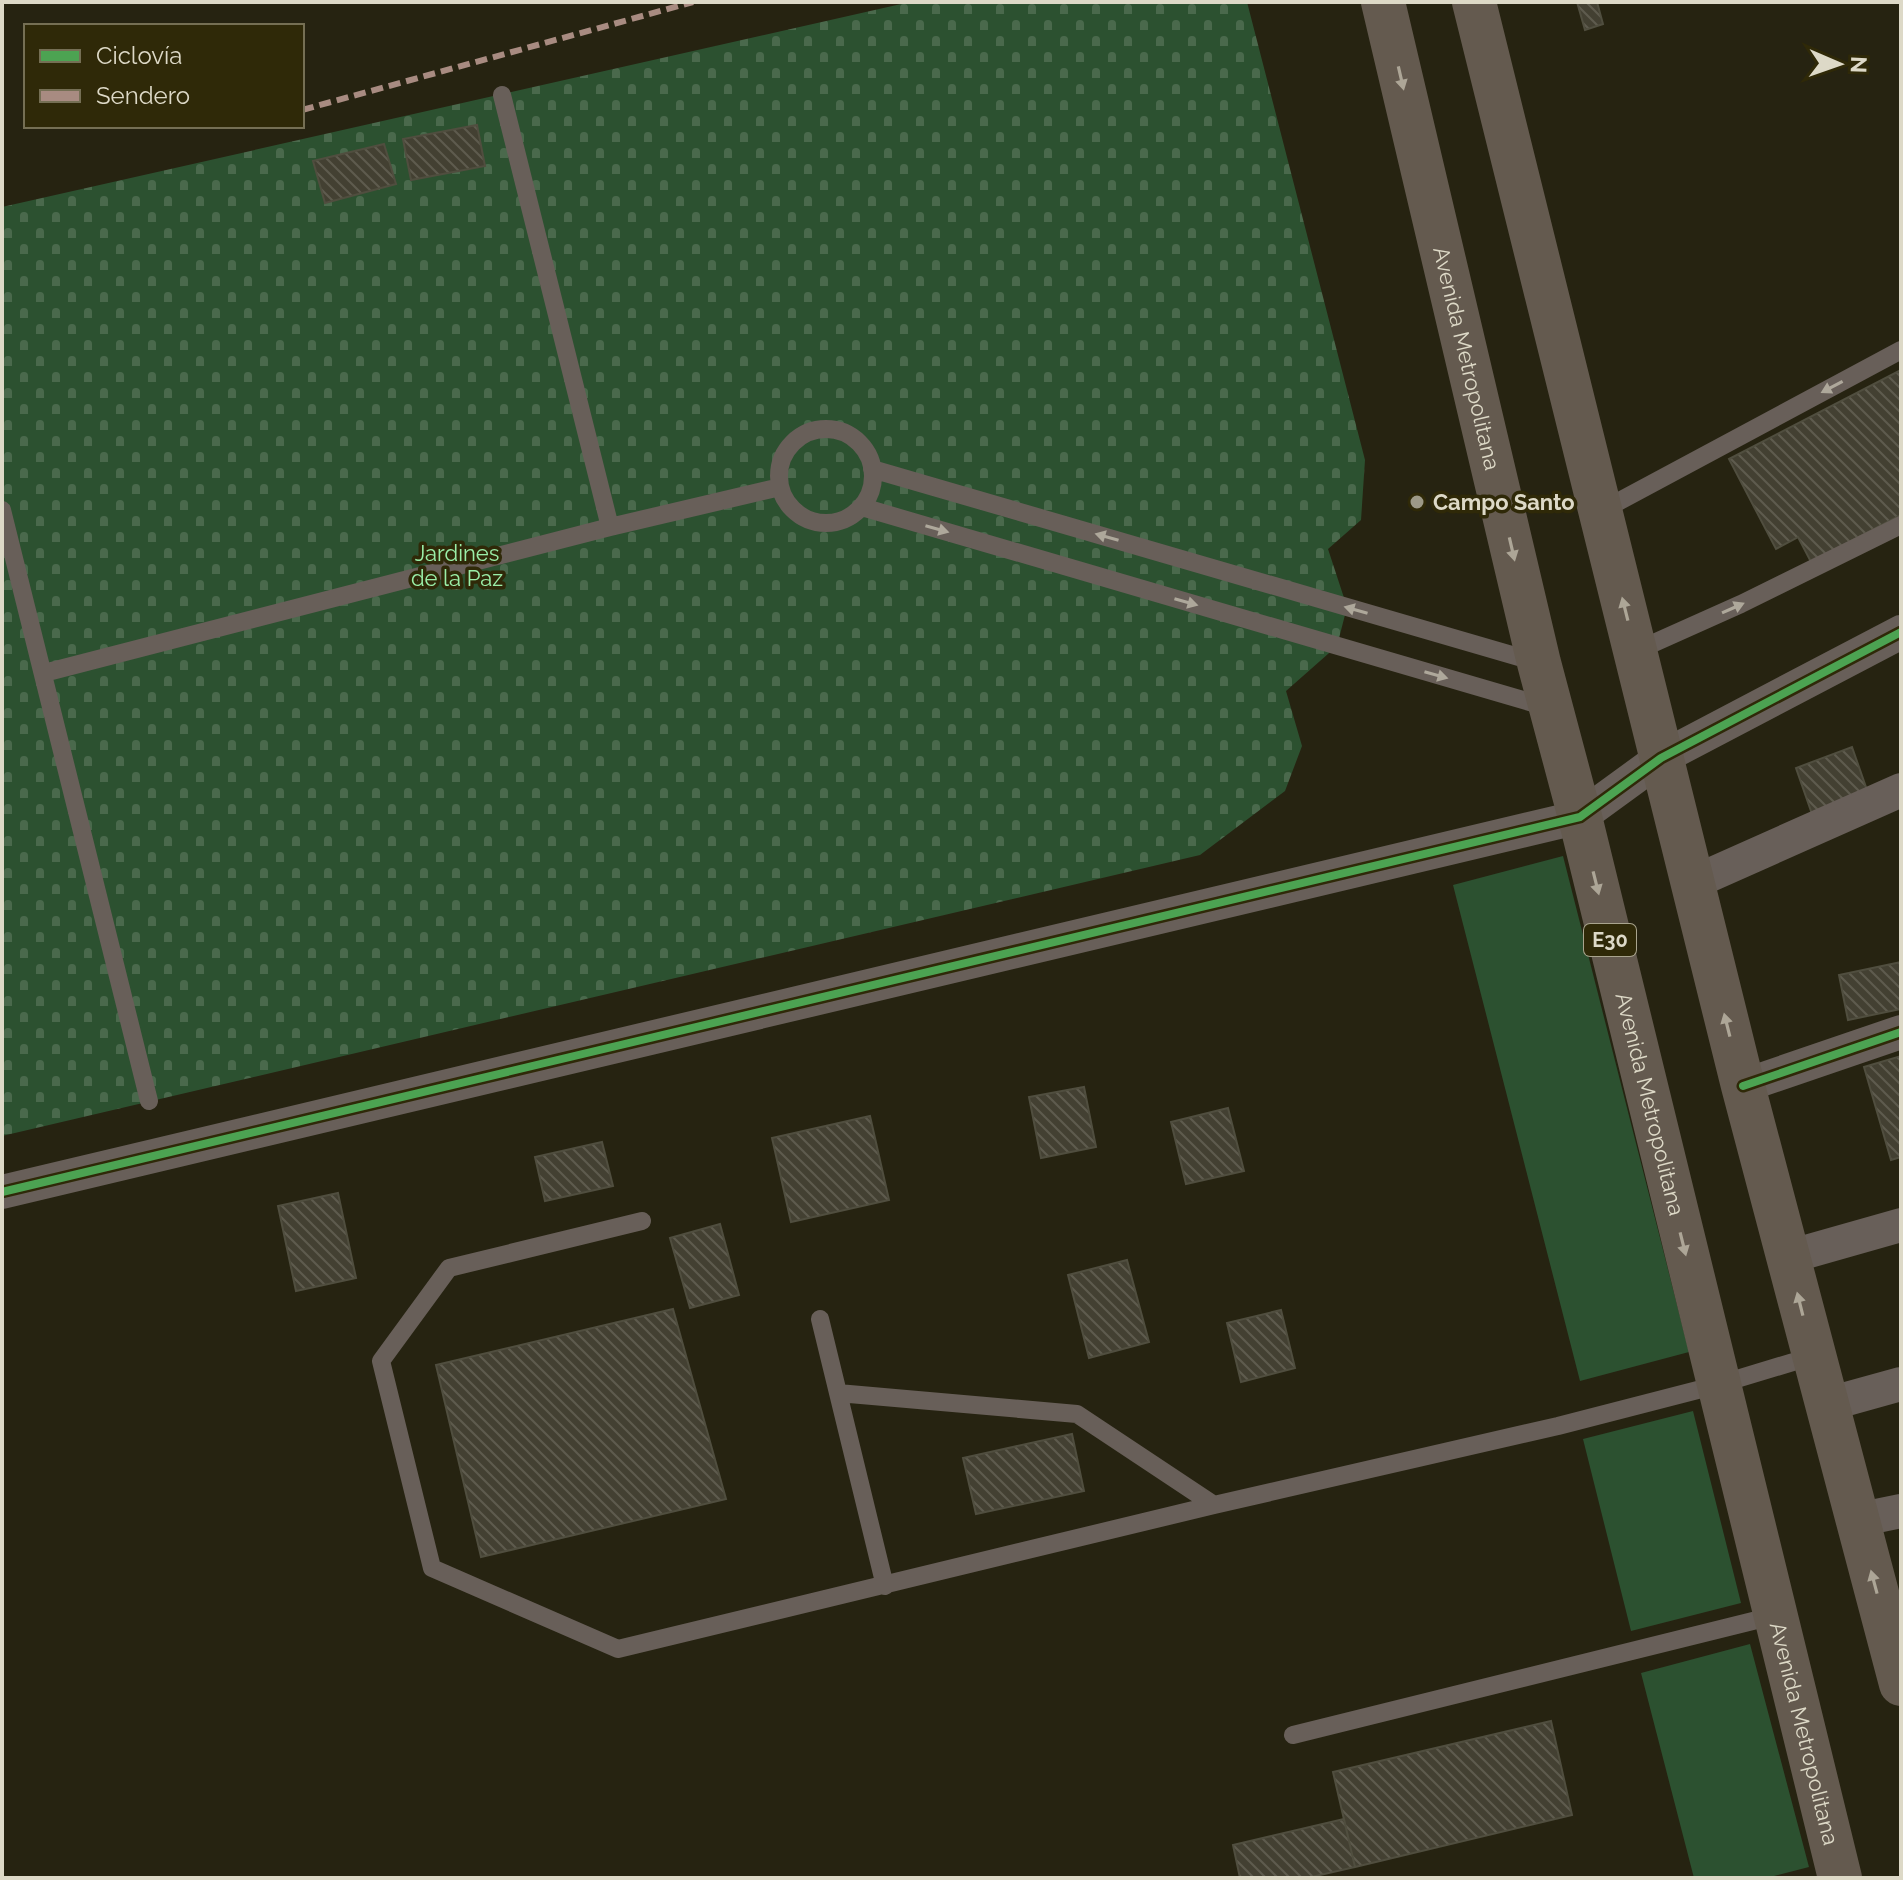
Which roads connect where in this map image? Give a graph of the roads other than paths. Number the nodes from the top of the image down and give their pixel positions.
1 (1383, 2) edge
2 (1474, 2) edge
3 (502, 95) dead end
4 (1901, 350) edge
5 (872, 469) junction
6 (780, 487) junction
7 (862, 507) junction
8 (2, 510) edge
9 (1601, 511) junction
10 (1901, 525) edge
11 (610, 527) junction
12 (1901, 632) edge
13 (1636, 651) junction
14 (1539, 663) junction
15 (44, 673) junction
16 (1552, 709) junction
17 (1661, 758) junction
18 (1901, 790) edge
19 (1580, 817) junction
20 (1692, 883) junction
21 (1901, 1032) edge
22 (1743, 1086) junction
23 (149, 1101) dead end
24 (2, 1192) edge
25 (642, 1221) dead end
26 (1901, 1225) edge
27 (1788, 1257) junction
28 (820, 1319) dead end
29 (1813, 1356) junction
30 (1901, 1384) edge
31 (1717, 1385) junction
32 (838, 1393) junction
33 (1825, 1405) junction
34 (1214, 1505) junction
35 (1901, 1511) edge
36 (1857, 1520) junction
37 (885, 1586) junction
38 (1777, 1615) junction
39 (1898, 1659) edge
40 (1293, 1735) dead end
41 (1840, 1878) edge

1 -> 14 highway, Avenida Metropolitana / E30
2 - 9 highway
3 - 11 lane
4 -> 9 lane
5 - 6 lane
5 - 7 lane
14 -> 5 lane
6 - 7 lane
6 - 11 lane
7 -> 16 lane
8 - 15 lane
13 -> 9 highway
13 -> 10 lane
11 - 15 lane
12 - 17 street
13 - 17 highway
14 - 16 highway, Avenida Metropolitana / E30
15 - 23 lane
16 - 19 highway, Avenida Metropolitana / E30
17 - 19 street
17 - 20 highway
18 - 20 street
19 - 24 street
19 -> 31 highway, Avenida Metropolitana / E30
22 -> 20 highway
21 - 22 street
22 - 27 highway
25 - 37 lane
26 - 27 street
29 -> 27 highway
28 - 32 lane
29 - 31 lane
29 - 33 highway
30 - 33 street
31 - 34 lane
31 - 38 highway, Avenida Metropolitana / E30
32 - 34 lane
32 - 37 lane
33 - 36 highway
34 - 37 lane
35 - 36 street
39 -> 36 highway
38 - 40 lane
38 - 41 highway, Avenida Metropolitana / E30

